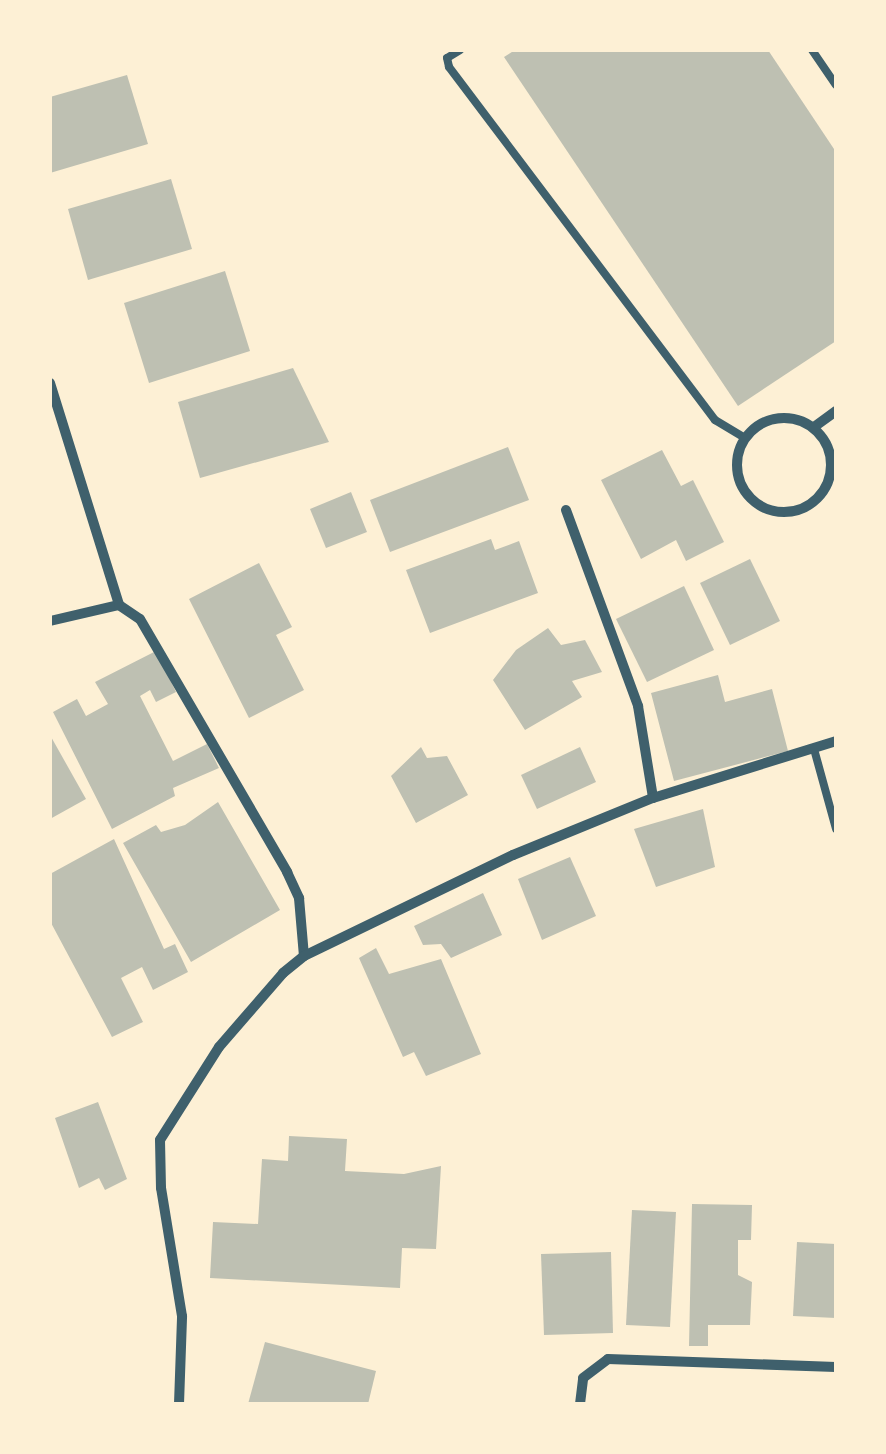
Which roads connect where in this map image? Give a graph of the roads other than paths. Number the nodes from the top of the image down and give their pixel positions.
1 (460, 50) edge
2 (812, 50) edge
3 (836, 85) edge
4 (50, 383) edge
5 (836, 411) edge
6 (814, 427) junction
7 (836, 429) edge
8 (745, 438) junction
9 (824, 438) junction
10 (833, 456) edge
11 (566, 510) dead end
12 (119, 605) junction
13 (50, 622) edge
14 (836, 741) edge
15 (814, 748) junction
16 (653, 798) junction
17 (836, 829) edge
18 (304, 956) junction
19 (836, 1366) edge
20 (180, 1404) edge
21 (580, 1404) edge

1 - 8 lane
2 - 3 lane
4 - 12 street
5 - 6 street
6 - 8 street
6 - 9 street
7 - 9 street
8 - 10 street
9 - 10 street
11 - 16 street
12 - 13 street
12 - 18 street
14 - 15 street
15 - 16 street
15 - 17 lane
16 - 18 street
18 - 20 street
19 - 21 street

